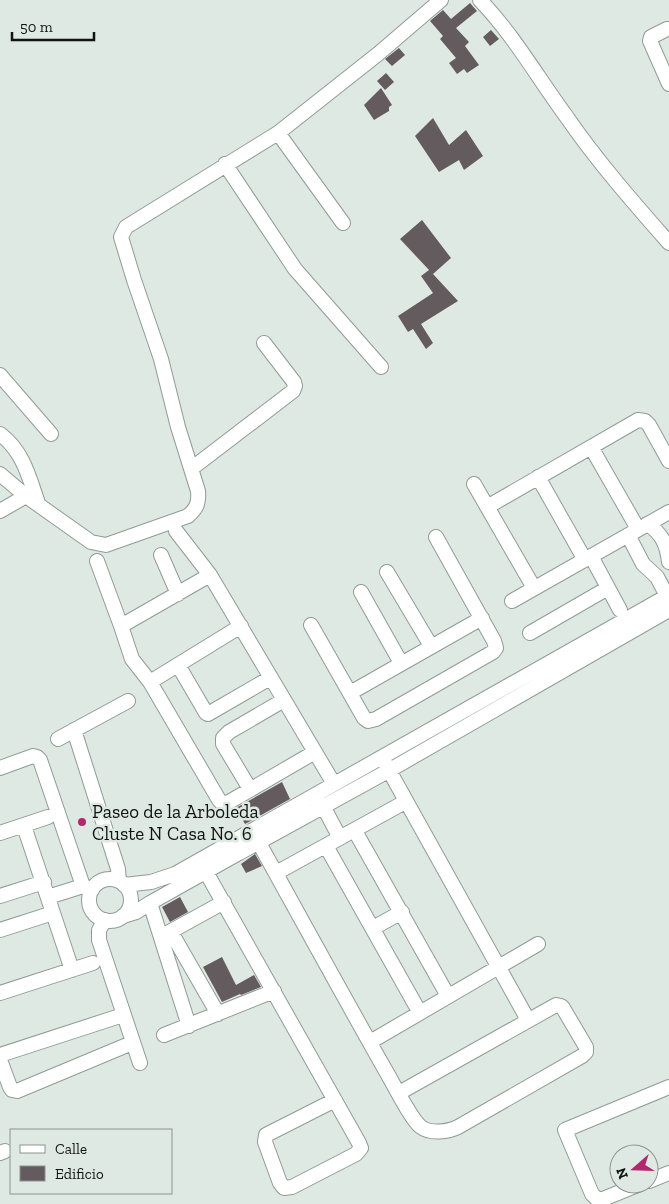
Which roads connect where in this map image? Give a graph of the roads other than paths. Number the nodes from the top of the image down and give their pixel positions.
1 (441, 0) edge
2 (480, 0) edge
3 (667, 29) dead end
4 (669, 84) edge
5 (278, 132) junction
6 (225, 164) junction
7 (343, 223) dead end
8 (662, 226) edge
9 (669, 244) edge
10 (264, 344) dead end
11 (381, 367) dead end
12 (0, 375) edge
13 (51, 434) dead end
14 (1, 436) edge
15 (591, 447) junction
16 (669, 461) edge
17 (192, 469) junction
18 (0, 474) edge
19 (538, 477) junction
20 (474, 484) dead end
21 (32, 500) junction
22 (487, 507) junction
23 (0, 512) edge
24 (669, 512) edge
25 (638, 530) junction
26 (176, 531) dead end
27 (436, 538) dead end
28 (161, 555) dead end
29 (588, 558) junction
30 (97, 561) dead end
31 (669, 562) edge
32 (387, 572) dead end
33 (210, 576) junction
34 (534, 588) junction
35 (608, 588) junction
36 (361, 592) dead end
37 (178, 594) junction
38 (668, 600) edge
39 (512, 601) dead end
40 (620, 610) dead end
41 (482, 618) junction
42 (311, 625) dead end
43 (121, 626) junction
44 (241, 626) junction
45 (530, 633) dead end
46 (431, 646) junction
47 (401, 663) junction
48 (178, 665) junction
49 (270, 678) junction
50 (150, 682) junction
51 (350, 693) junction
52 (284, 700) junction
53 (128, 701) dead end
54 (74, 730) junction
55 (58, 739) dead end
56 (315, 752) junction
57 (382, 757) junction
58 (0, 768) edge
59 (388, 771) junction
60 (334, 784) junction
61 (250, 789) junction
62 (313, 795) junction
63 (405, 802) junction
64 (323, 806) junction
65 (48, 817) dead end
66 (24, 826) junction
67 (355, 831) junction
68 (0, 833) edge
69 (340, 838) junction
70 (259, 843) junction
71 (326, 846) junction
72 (236, 847) junction
73 (206, 872) junction
74 (276, 874) junction
75 (44, 882) junction
76 (121, 883) junction
77 (87, 888) junction
78 (0, 896) edge
79 (48, 897) junction
80 (150, 902) junction
81 (224, 902) junction
82 (402, 912) junction
83 (53, 913) junction
84 (123, 916) junction
85 (105, 920) junction
86 (373, 928) junction
87 (0, 930) edge
88 (166, 935) junction
89 (538, 944) dead end
90 (93, 963) dead end
91 (498, 968) junction
92 (72, 970) junction
93 (274, 991) junction
94 (0, 993) edge
95 (448, 996) junction
96 (420, 1012) junction
97 (218, 1014) junction
98 (123, 1015) junction
99 (528, 1020) junction
100 (189, 1026) junction
101 (164, 1035) dead end
102 (370, 1042) junction
103 (132, 1043) junction
104 (0, 1055) edge
105 (0, 1060) edge
106 (140, 1063) dead end
107 (669, 1088) edge
108 (399, 1093) junction
109 (335, 1100) junction
110 (615, 1194) edge

1 - 5 street
2 - 8 street
3 - 4 street
5 - 6 street
5 - 7 street
6 - 11 street
6 - 17 street
8 - 9 street
10 - 17 street
12 - 13 street
14 - 21 street
15 - 16 street
15 - 19 street
15 - 25 street
17 - 21 street
18 - 21 street
19 - 22 street
19 - 29 street
20 - 22 street
21 - 23 street
22 - 34 street
24 - 25 street
25 - 29 street
25 - 31 street
25 - 38 street
26 - 33 street
27 - 41 street
28 - 37 street
29 - 34 street
29 - 35 street
30 - 43 street
32 - 46 street
33 - 37 street
33 - 44 street
34 - 39 street
35 - 40 street
35 - 45 street
36 - 47 street
37 - 43 street
38 - 57 street
38 - 59 street
41 - 46 street
41 - 51 street
42 - 51 street
43 - 50 street
44 - 48 street
44 - 49 street
46 - 47 street
47 - 51 street
48 - 49 street
48 - 50 street
49 - 52 street
50 - 61 street
52 - 56 street
52 - 61 street
53 - 54 street
54 - 55 street
54 - 76 street
56 - 60 street
56 - 61 street
57 - 59 street
57 - 60 street
58 - 77 street
59 - 63 street
59 - 64 street
60 - 62 street
62 - 64 street
62 - 72 street
63 - 67 street
63 - 91 street
64 - 69 street
64 - 70 street
65 - 66 street
66 - 68 street
66 - 75 street
67 - 69 street
67 - 82 street
69 - 71 street
70 - 72 street
70 - 74 street
71 - 74 street
71 - 86 street
72 - 73 street
72 - 76 street
73 - 80 street
73 - 81 street
74 - 102 street
75 - 78 street
75 - 79 street
76 - 77 street
76 - 84 street
77 - 79 street
77 - 85 street
79 - 83 street
80 - 84 street
80 - 88 street
81 - 88 street
81 - 93 street
82 - 86 street
82 - 95 street
83 - 87 street
83 - 92 street
84 - 85 street
85 - 98 street
86 - 96 street
88 - 97 street
88 - 100 street
89 - 91 street
90 - 92 street
91 - 95 street
91 - 99 street
92 - 94 street
93 - 97 street
93 - 109 street
95 - 96 street
96 - 102 street
97 - 100 street
98 - 103 street
98 - 104 street
99 - 108 street
99 - 108 street
100 - 101 street
102 - 108 street
103 - 105 street
103 - 106 street
107 - 110 street
109 - 109 street

